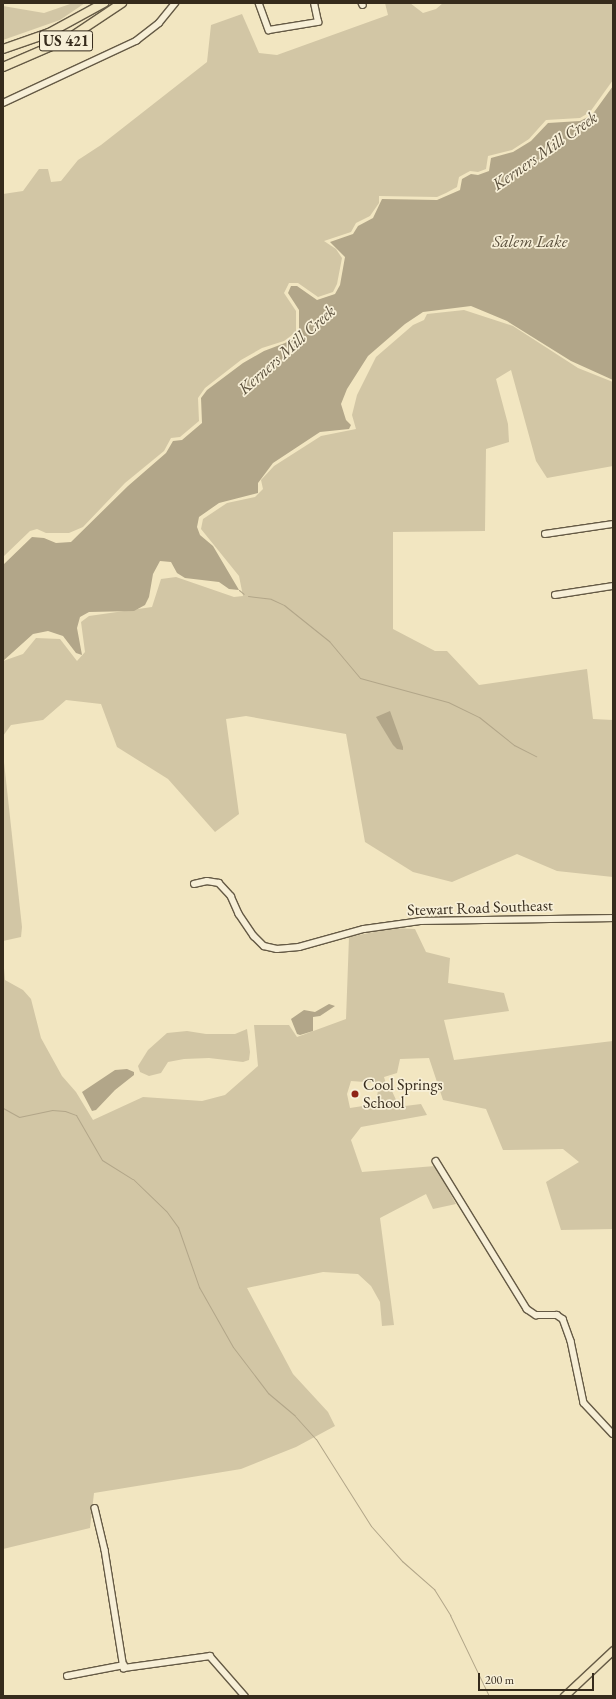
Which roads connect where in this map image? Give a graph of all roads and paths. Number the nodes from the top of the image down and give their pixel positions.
1 (104, 3) edge
2 (122, 3) edge
3 (175, 3) edge
4 (259, 3) edge
5 (314, 3) edge
6 (3, 49) edge
7 (3, 67) edge
8 (3, 103) edge
9 (613, 524) edge
10 (545, 534) dead end
11 (613, 586) edge
12 (555, 595) dead end
13 (194, 884) dead end
14 (613, 918) edge
15 (436, 1161) dead end
16 (613, 1434) edge
17 (95, 1508) dead end
18 (613, 1650) edge
19 (124, 1665) junction
20 (67, 1676) dead end
21 (245, 1696) edge
22 (564, 1696) edge

1 - 6 highway, US 421
2 - 7 highway, US 421
3 - 8 street
4 - 5 street
9 - 10 street
11 - 12 street
13 - 14 street, Stewart Road Southeast
15 - 16 street
17 - 19 street
18 - 22 main road
19 - 20 street
19 - 21 street

